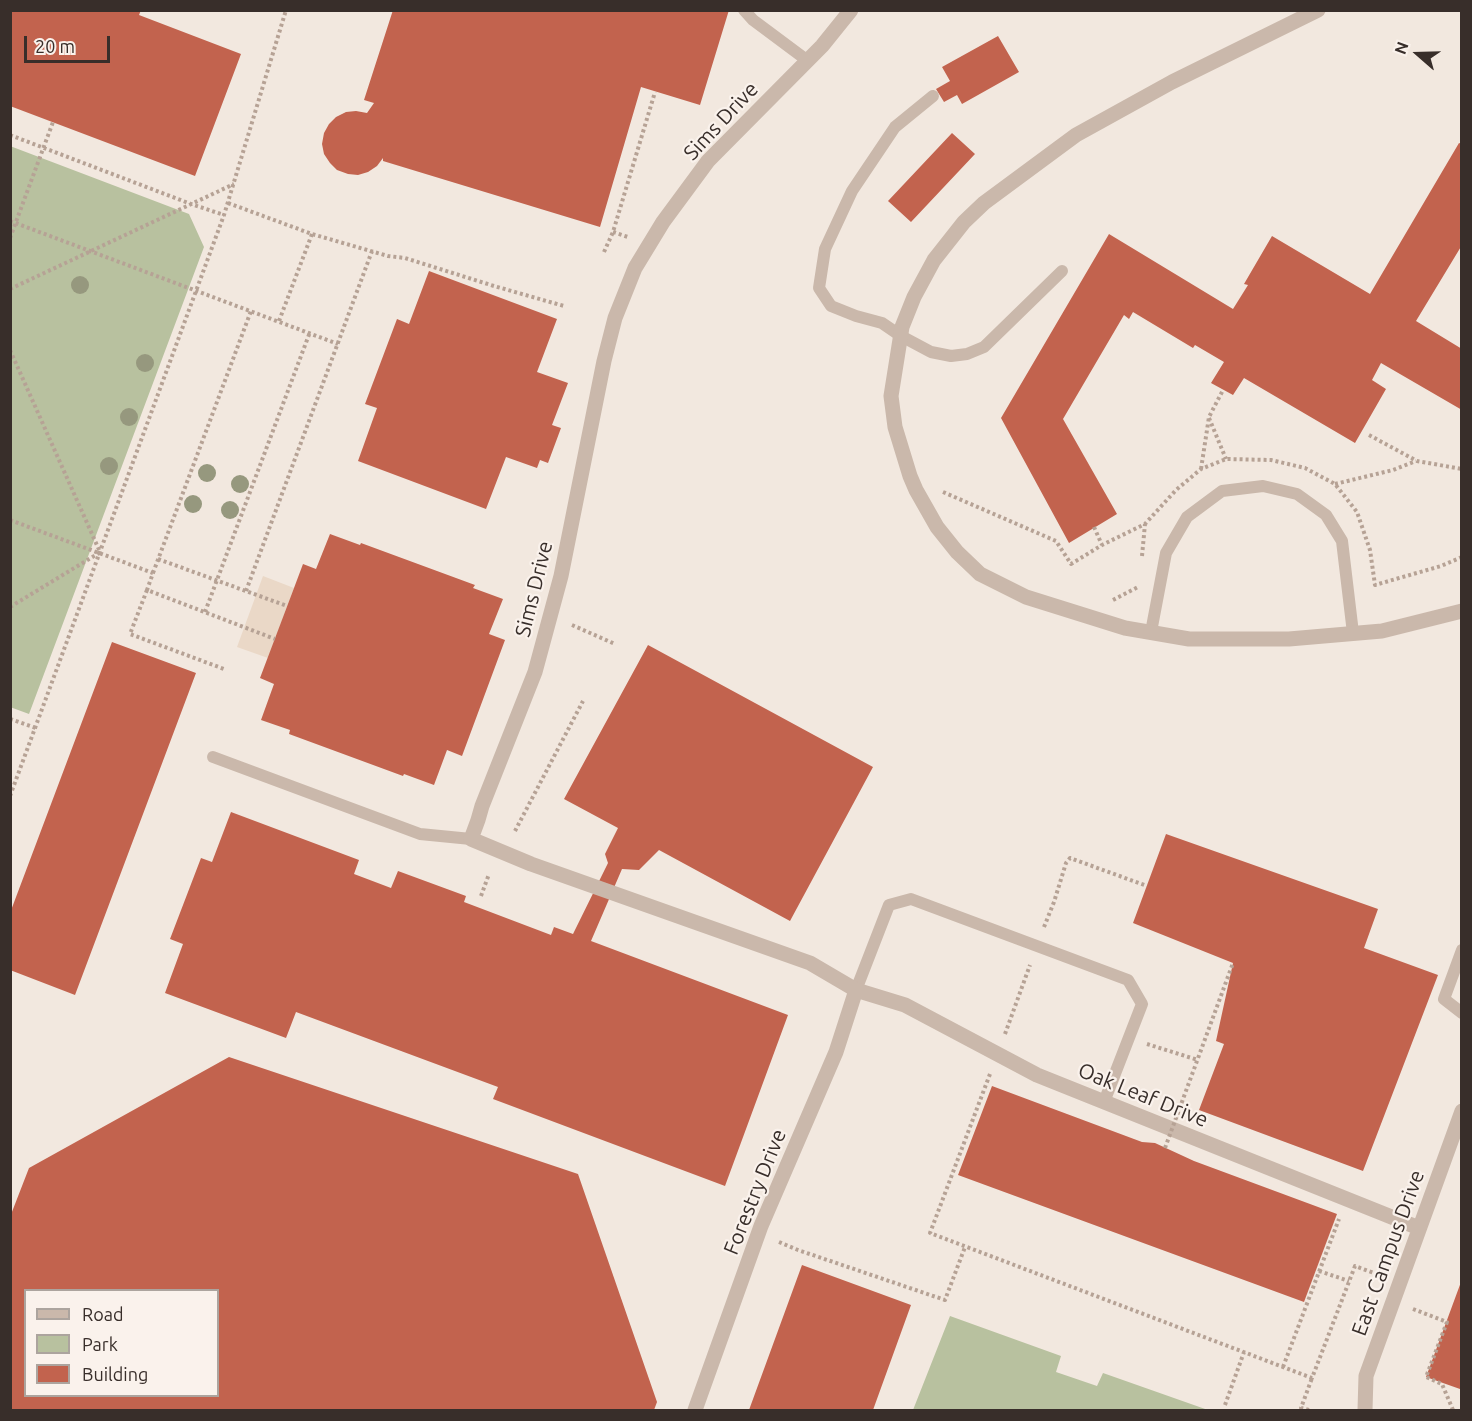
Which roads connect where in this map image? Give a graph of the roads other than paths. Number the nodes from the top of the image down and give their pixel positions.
1 (744, 10) edge
2 (851, 10) edge
3 (1318, 10) edge
4 (808, 61) junction
5 (933, 96) dead end
6 (1062, 271) dead end
7 (901, 336) junction
8 (1461, 611) edge
9 (1151, 632) junction
10 (1353, 633) junction
11 (213, 757) dead end
12 (471, 840) junction
13 (1461, 950) edge
14 (856, 990) junction
15 (1461, 1013) edge
16 (1104, 1102) junction
17 (1461, 1112) edge
18 (1419, 1228) junction
19 (695, 1410) edge
20 (1365, 1410) edge

1 - 4 lane
2 - 4 street, Sims Drive
3 - 7 street
4 - 12 street, Sims Drive
5 - 7 lane
6 - 7 lane
7 - 9 street
8 - 10 street
9 - 10 street
9 - 10 lane
11 - 12 lane
12 - 14 street
13 - 15 lane
14 - 16 street, Oak Leaf Drive
14 - 16 lane
14 - 19 street, Forestry Drive
16 - 18 street, Oak Leaf Drive
17 - 18 street, East Campus Drive
18 - 20 street, East Campus Drive

